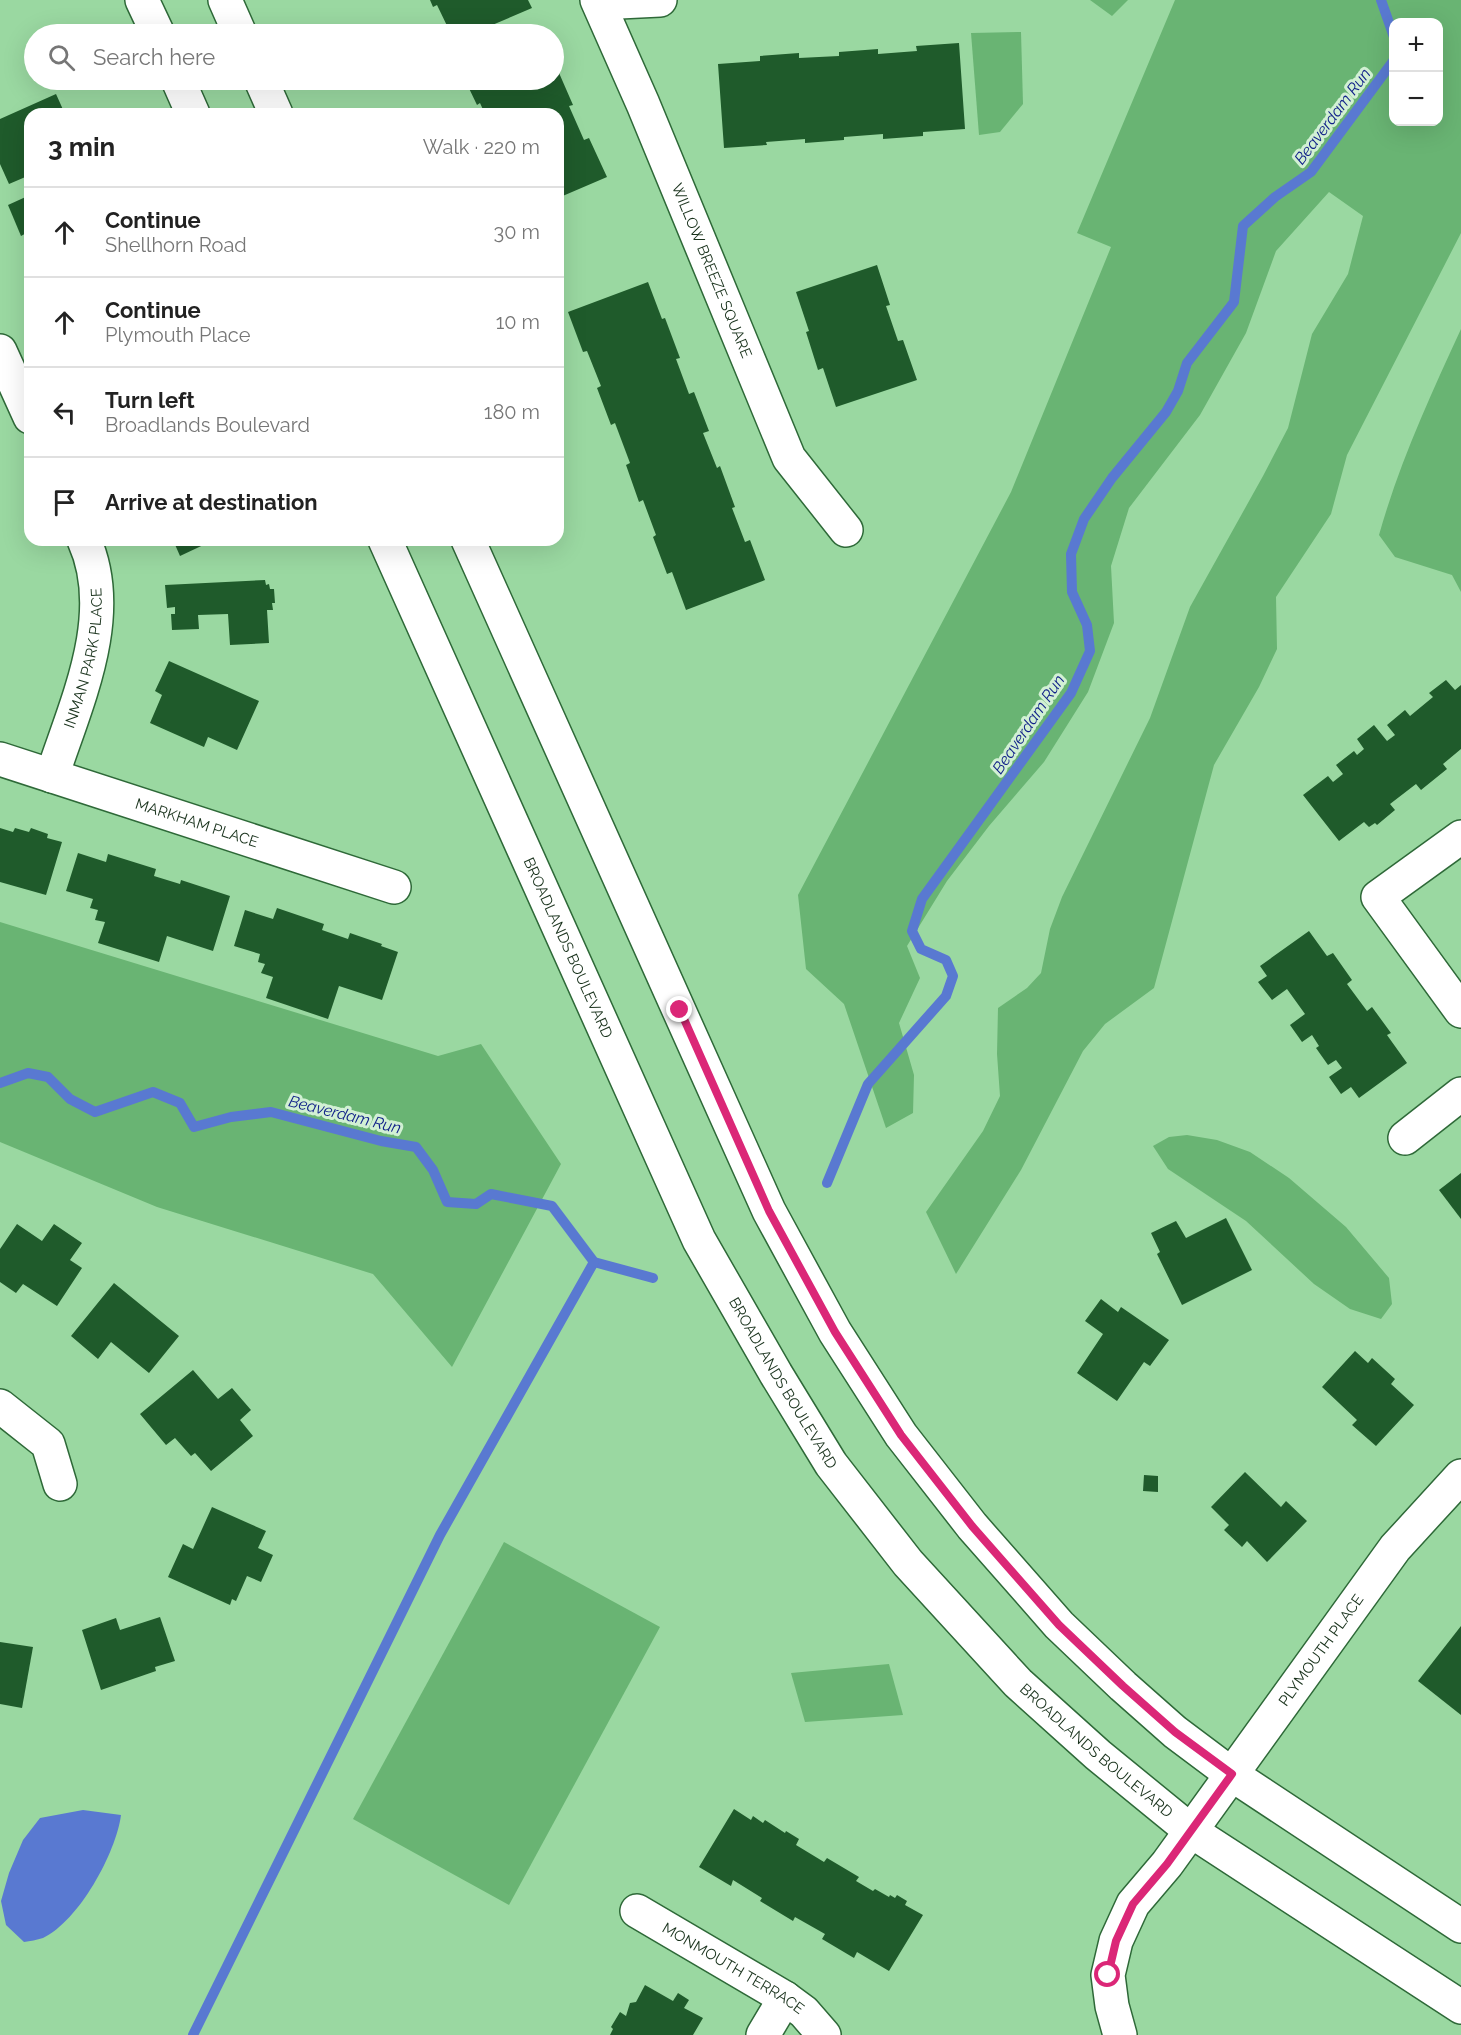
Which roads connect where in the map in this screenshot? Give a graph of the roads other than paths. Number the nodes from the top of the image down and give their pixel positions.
1 (142, 0) edge
2 (225, 0) edge
3 (660, 0) edge
4 (598, 2) edge
5 (153, 24) edge
6 (236, 24) edge
7 (183, 90) edge
8 (265, 90) edge
9 (191, 108) edge
10 (273, 108) edge
11 (0, 351) edge
12 (17, 407) edge
13 (846, 530) dead end
14 (87, 546) edge
15 (388, 546) edge
16 (471, 546) edge
17 (0, 759) edge
18 (52, 776) junction
19 (1461, 837) edge
20 (394, 887) dead end
21 (1461, 1011) edge
22 (1461, 1094) edge
23 (1405, 1138) dead end
24 (0, 1406) edge
25 (1461, 1476) edge
26 (60, 1484) dead end
27 (1232, 1774) junction
28 (1191, 1831) junction
29 (637, 1911) dead end
30 (1461, 1926) edge
31 (785, 1998) junction
32 (1461, 2007) edge
33 (763, 2035) edge
34 (824, 2035) edge
35 (1120, 2035) edge

1 - 5 main road
2 - 6 main road
3 - 4 main road
4 - 13 main road, WILLOW BREEZE SQUARE
7 - 9 main road
8 - 10 main road
11 - 12 main road
14 - 18 main road, INMAN PARK PLACE
15 - 28 main road, BROADLANDS BOULEVARD
16 - 27 main road
17 - 18 main road, MARKHAM PLACE
18 - 20 main road, MARKHAM PLACE
19 - 21 main road
22 - 23 main road
24 - 26 main road
25 - 27 main road, PLYMOUTH PLACE
27 - 28 main road, PLYMOUTH PLACE
27 - 30 main road
28 - 32 main road, BROADLANDS BOULEVARD
28 - 35 main road, PLYMOUTH PLACE
29 - 31 main road, MONMOUTH TERRACE
31 - 33 main road
31 - 34 main road, MONMOUTH TERRACE

